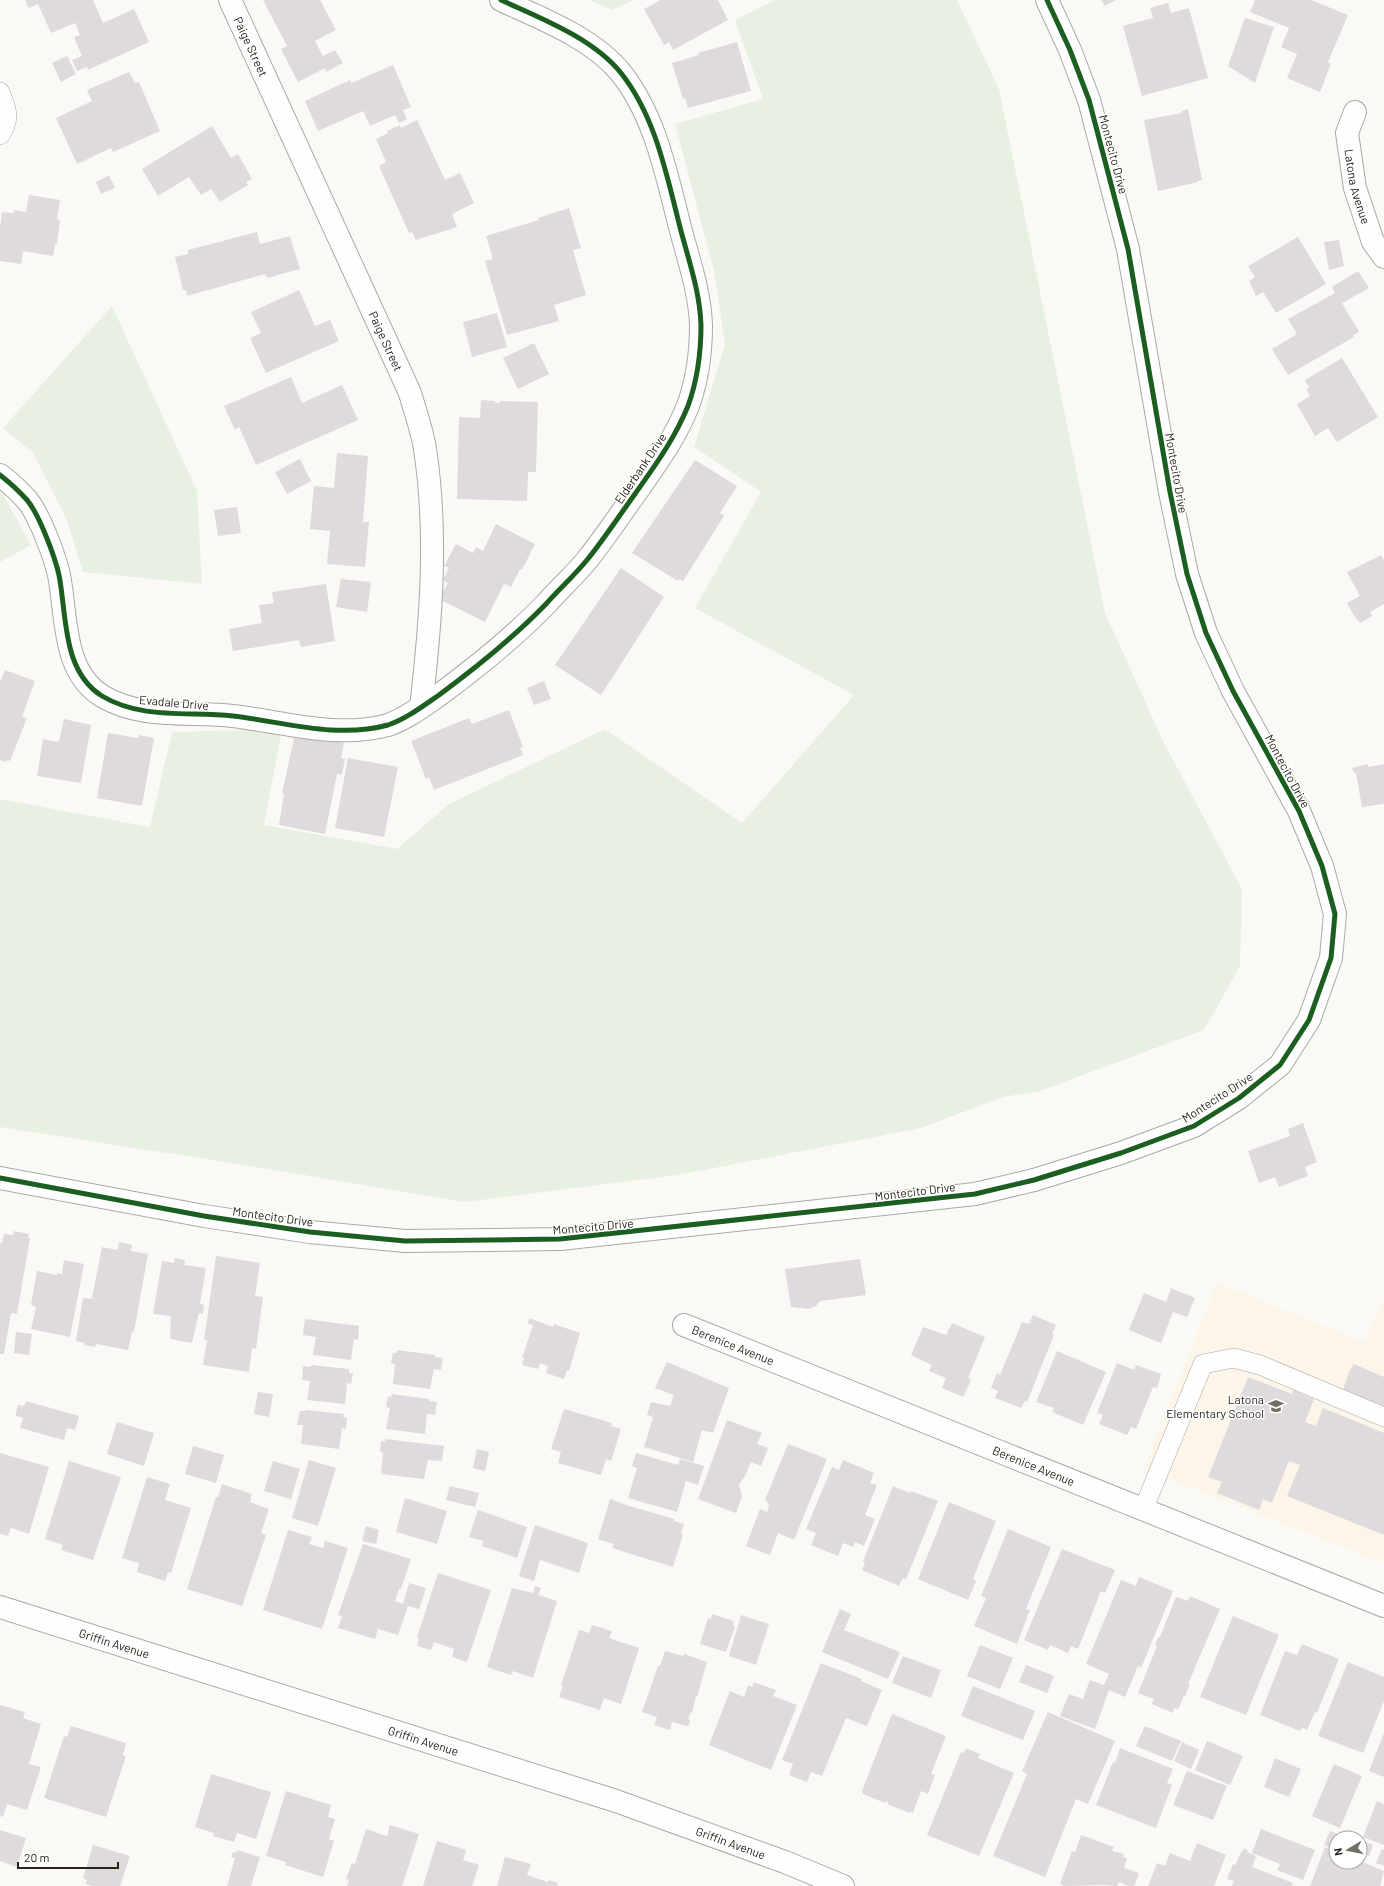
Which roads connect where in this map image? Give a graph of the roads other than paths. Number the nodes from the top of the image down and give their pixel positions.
1 (230, 0) edge
2 (501, 0) edge
3 (1047, 0) edge
4 (0, 92) edge
5 (1354, 112) dead end
6 (0, 135) edge
7 (1384, 257) edge
8 (0, 475) edge
9 (421, 707) junction
10 (0, 1178) edge
11 (684, 1325) dead end
12 (1384, 1417) edge
13 (1143, 1510) junction
14 (1384, 1606) edge
15 (0, 1607) edge
16 (843, 1886) edge

1 - 9 street, Paige Street
2 - 9 street, Elderbank Drive
3 - 10 street, Montecito Drive
4 - 6 lane
5 - 7 street, Latona Avenue
8 - 9 street, Evadale Drive
11 - 13 street, Berenice Avenue
12 - 13 lane
13 - 14 street, Berenice Avenue
15 - 16 street, Griffin Avenue

